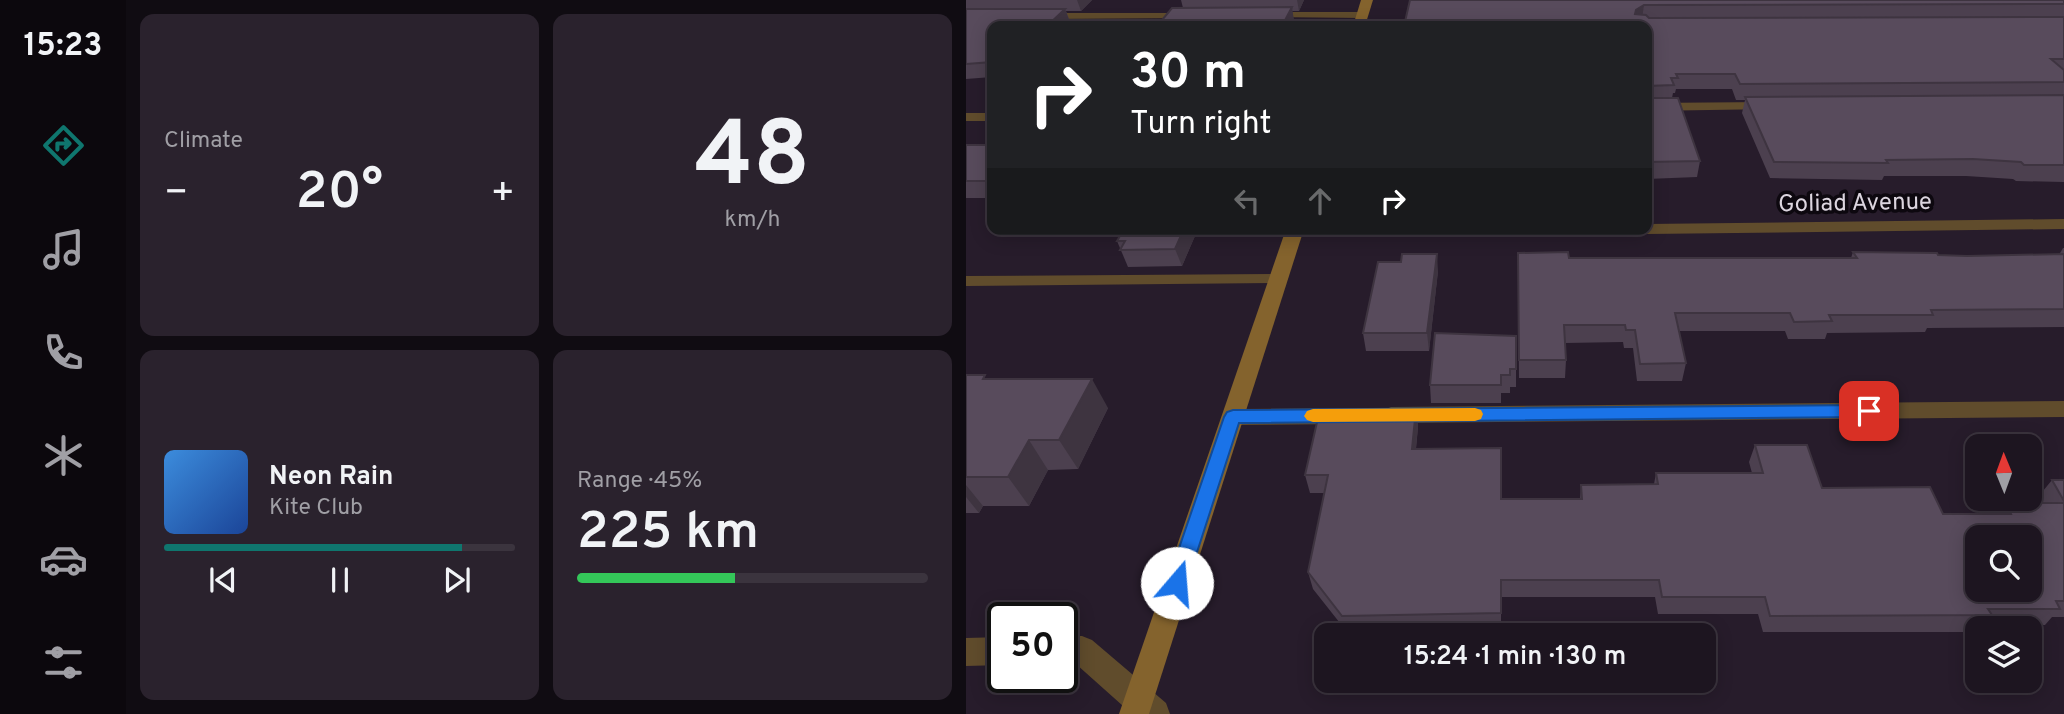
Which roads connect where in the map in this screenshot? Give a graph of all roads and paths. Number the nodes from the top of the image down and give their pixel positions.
1 (1367, 0) edge
2 (1258, 15) edge
3 (1035, 16) edge
4 (1202, 16) edge
5 (1361, 21) edge
6 (1786, 106) edge
7 (1652, 107) edge
8 (966, 117) edge
9 (987, 117) edge
10 (2064, 224) edge
11 (1652, 229) edge
12 (1293, 235) edge
13 (1279, 279) junction
14 (966, 281) edge
15 (2064, 410) edge
16 (1233, 417) junction
17 (1078, 650) edge
18 (987, 651) edge
19 (966, 652) edge
20 (1143, 709) edge

1 - 5 main road
2 - 5 lane
3 - 4 lane
6 - 7 lane
8 - 9 street
10 - 11 street, Goliad Avenue
12 - 13 main road
13 - 14 lane
13 - 16 main road
15 - 16 lane
16 - 20 main road
17 - 20 street
18 - 19 street

